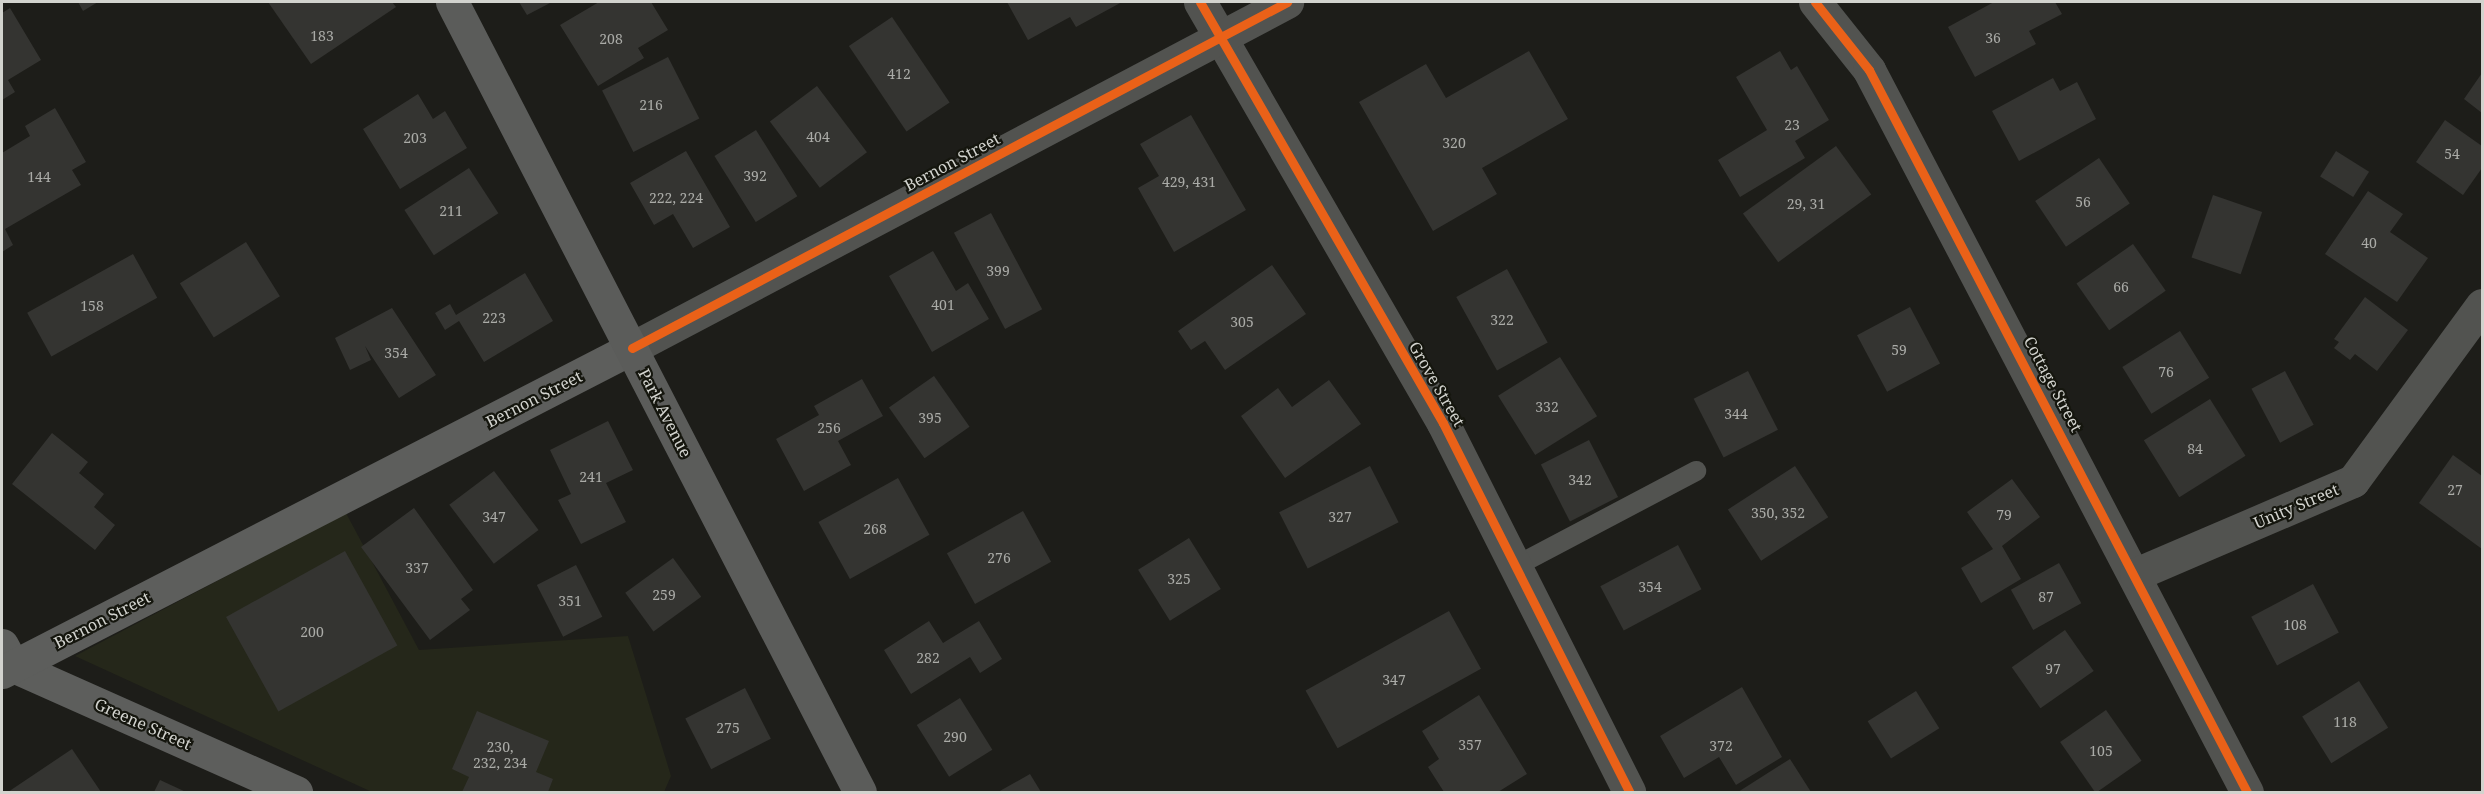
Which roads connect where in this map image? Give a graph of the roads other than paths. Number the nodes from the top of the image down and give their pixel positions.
1 (452, 2) edge
2 (1200, 2) edge
3 (1287, 2) edge
4 (1815, 2) edge
5 (1219, 37) junction
6 (2482, 304) edge
7 (632, 348) junction
8 (1696, 471) dead end
9 (1514, 567) junction
10 (2136, 574) junction
11 (5, 661) edge
12 (296, 792) edge
13 (861, 792) edge
14 (1629, 792) edge
15 (2247, 792) edge

1 - 7 main road, Park Avenue
2 - 5 street, Grove Street
3 - 5 street, Bernon Street
4 - 10 street, Cottage Street
5 - 7 street, Bernon Street
5 - 9 street, Grove Street
6 - 10 street, Unity Street
7 - 11 main road, Bernon Street
7 - 13 main road, Park Avenue
8 - 9 lane
9 - 14 street, Grove Street
10 - 15 street, Cottage Street
11 - 12 main road, Greene Street

